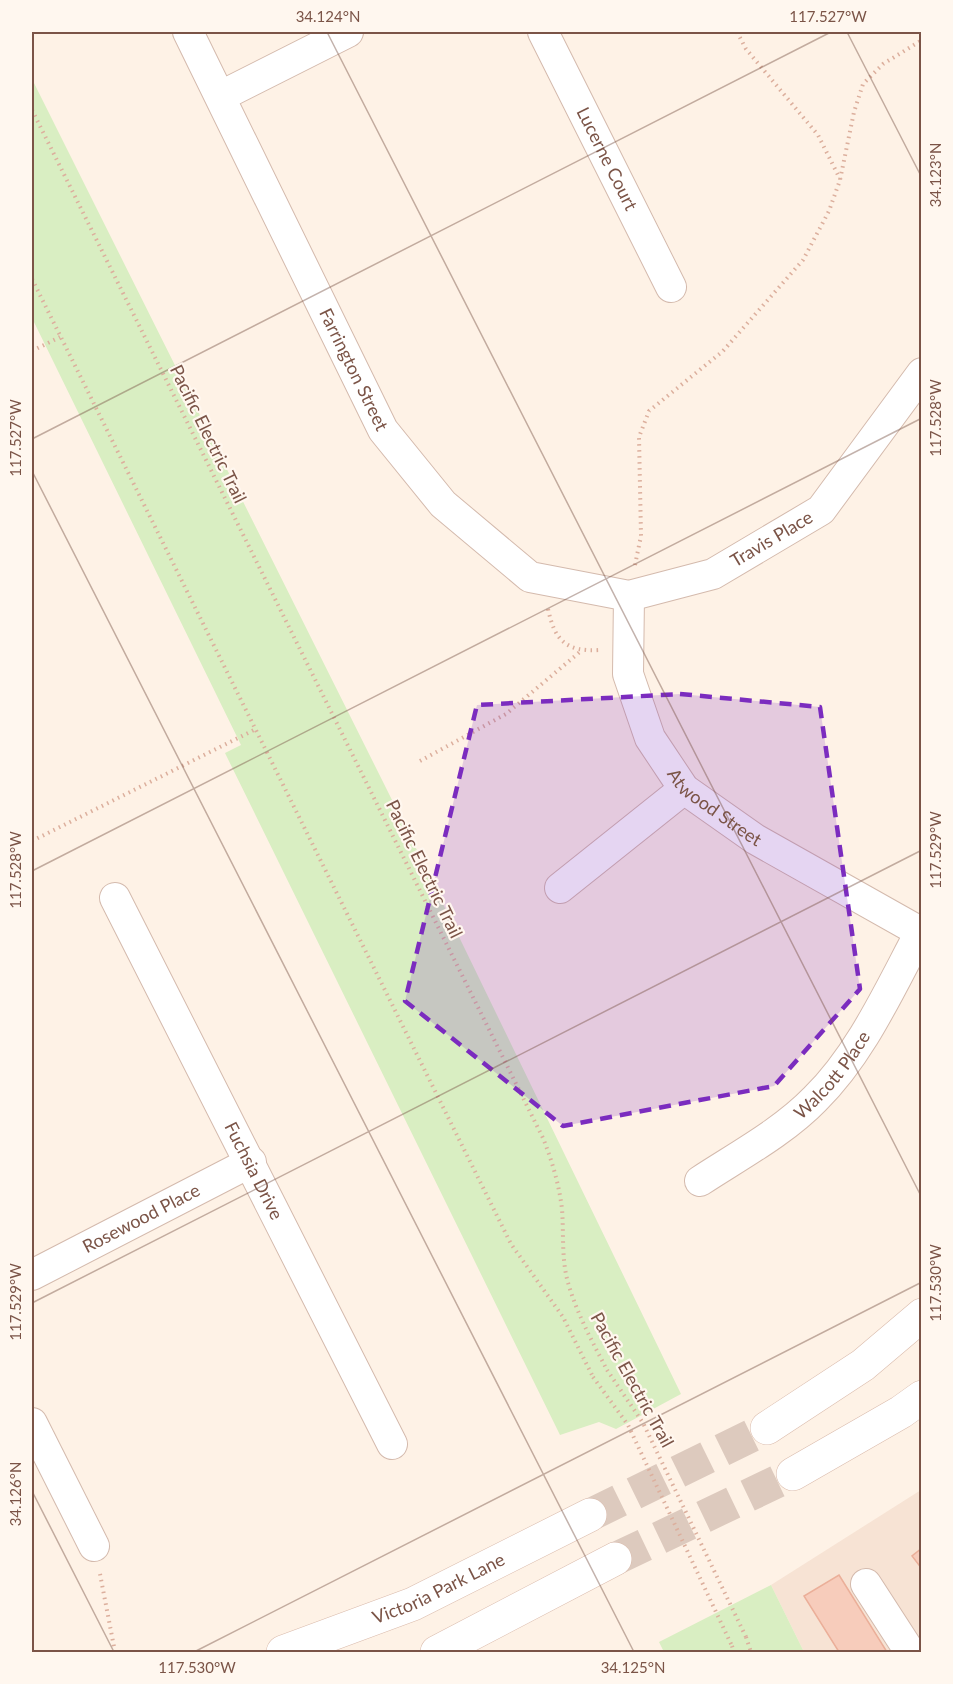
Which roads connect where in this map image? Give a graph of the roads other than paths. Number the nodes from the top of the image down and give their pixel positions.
1 (188, 32) edge
2 (348, 32) edge
3 (543, 32) edge
4 (221, 96) junction
5 (671, 287) dead end
6 (921, 373) edge
7 (629, 596) junction
8 (684, 789) junction
9 (560, 888) dead end
10 (115, 898) dead end
11 (921, 931) edge
12 (251, 1162) junction
13 (700, 1181) dead end
14 (32, 1275) edge
15 (921, 1316) edge
16 (921, 1397) edge
17 (32, 1423) edge
18 (767, 1428) tunnel mouth
19 (392, 1444) dead end
20 (793, 1474) tunnel mouth
21 (590, 1515) tunnel mouth
22 (94, 1546) road end
23 (615, 1559) tunnel mouth
24 (866, 1584) dead end
25 (283, 1653) edge
26 (437, 1653) edge
27 (910, 1653) edge

1 - 4 street, Farrington Street
2 - 4 street
3 - 5 street, Lucerne Court
4 - 7 street, Farrington Street
6 - 7 street, Travis Place
7 - 8 street, Atwood Street
8 - 9 street
8 - 11 street, Atwood Street
10 - 12 street, Fuchsia Drive
11 - 13 street, Walcott Place
12 - 14 street, Rosewood Place
12 - 19 street, Fuchsia Drive
15 - 18 street
16 - 20 street
17 - 22 street
21 - 25 street, Victoria Park Lane
23 - 26 street
24 - 27 street

